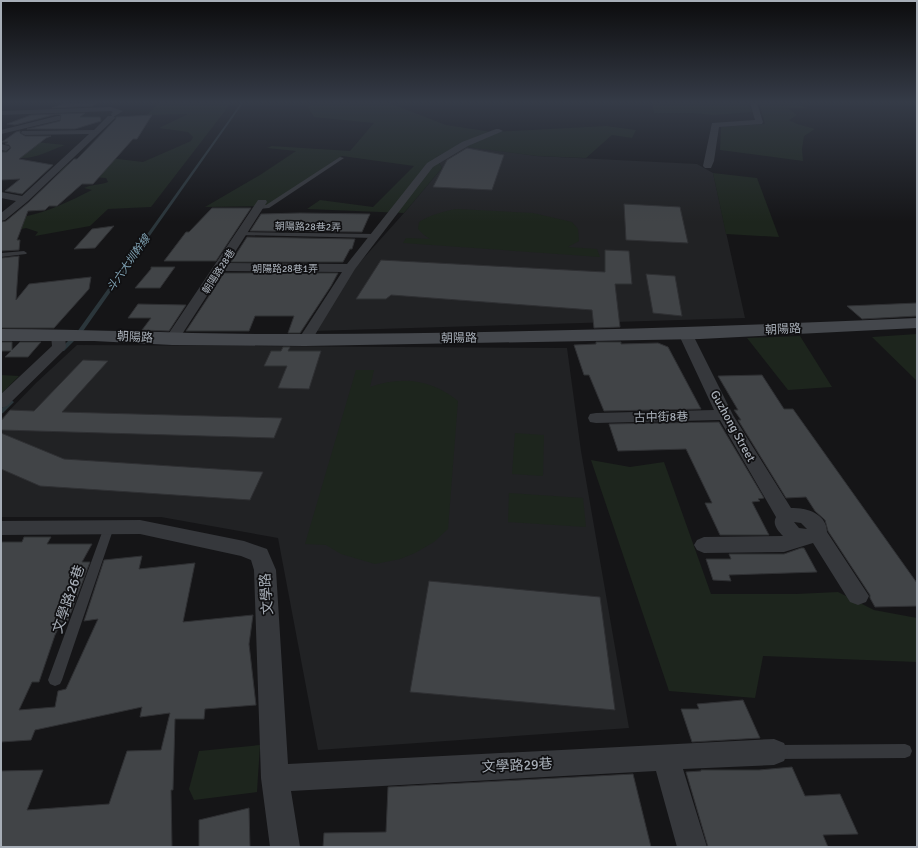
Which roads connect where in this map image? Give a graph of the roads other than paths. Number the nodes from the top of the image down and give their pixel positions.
1 (84, 143) edge
2 (468, 143) edge
3 (713, 143) edge
4 (342, 158) dead end
5 (708, 166) dead end
6 (1, 195) edge
7 (24, 199) junction
8 (260, 205) joint
9 (1, 218) edge
10 (241, 234) junction
11 (375, 236) junction
12 (24, 253) dead end
13 (1, 256) edge
14 (220, 268) junction
15 (350, 268) junction
16 (917, 323) edge
17 (685, 333) junction
18 (1, 335) edge
19 (58, 336) junction
20 (172, 340) junction
21 (305, 340) junction
22 (1, 403) edge
23 (725, 415) junction
24 (596, 418) dead end
25 (108, 527) junction
26 (1, 528) edge
27 (810, 535) junction
28 (704, 545) dead end
29 (858, 596) dead end
30 (55, 680) dead end
31 (774, 752) joint
32 (905, 752) dead end
33 (666, 757) junction
34 (275, 778) junction
35 (285, 847) edge
36 (692, 847) edge

1 - 7 street
2 - 11 street
3 - 5 street
4 - 8 lane
6 - 7 street
7 - 9 street
8 - 10 street, 朝陽路28巷
10 - 11 lane, 朝陽路28巷2弄
10 - 14 street, 朝陽路28巷
11 - 15 street
12 - 13 lane
14 - 15 street, 朝陽路28巷1弄
14 - 20 street, 朝陽路28巷
15 - 21 street
16 - 17 main road, 朝陽路
17 - 21 main road, 朝陽路
17 - 23 street, Guzhong Street
18 - 19 main road, 朝陽路
19 - 20 main road, 朝陽路
19 - 22 street
20 - 21 main road, 朝陽路
23 - 24 street, 古中街8巷
23 - 27 street, Guzhong Street
25 - 26 street, 文學路
25 - 30 lane, 文學路26巷
25 - 34 street, 文學路
27 - 28 street
27 - 29 street
31 - 32 lane
31 - 33 street, 文學路29巷
33 - 34 street, 文學路29巷
33 - 36 street
34 - 35 street, 文學路

